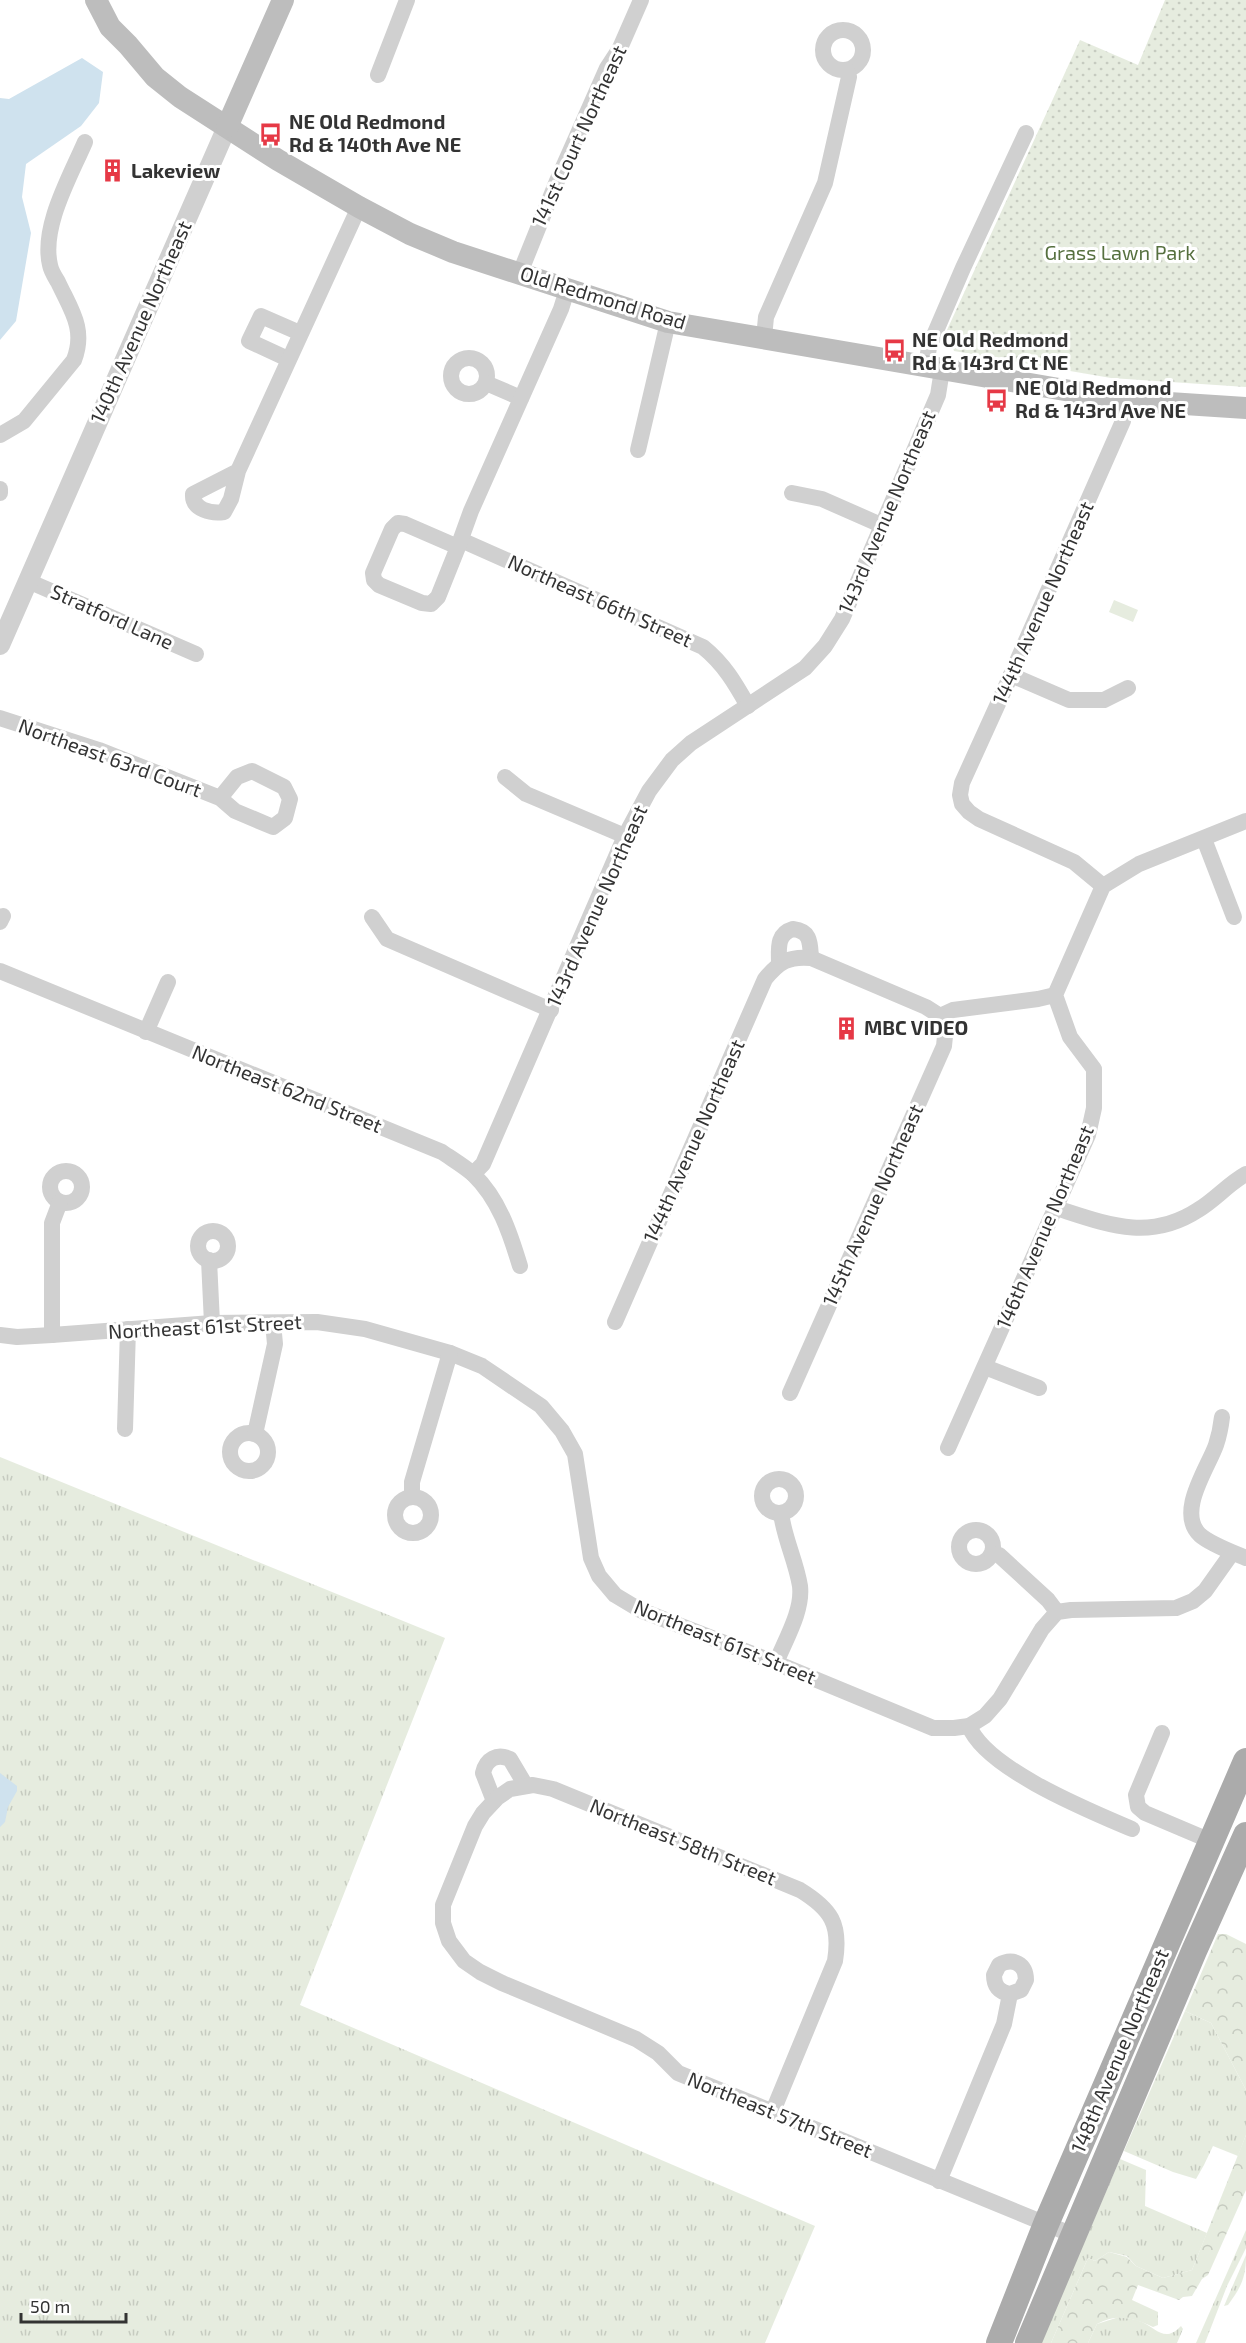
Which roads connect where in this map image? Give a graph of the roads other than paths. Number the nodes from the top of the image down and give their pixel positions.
1 (96, 0) edge
2 (112, 0) edge
3 (283, 0) edge
4 (407, 0) edge
5 (641, 0) edge
6 (128, 45) junction
7 (847, 70) dead end
8 (378, 75) dead end
9 (227, 127) junction
10 (1026, 133) dead end
11 (85, 142) dead end
12 (359, 207) junction
13 (520, 273) junction
14 (567, 290) junction
15 (668, 322) junction
16 (300, 333) junction
17 (764, 338) junction
18 (288, 359) junction
19 (934, 369) junction
20 (486, 383) dead end
21 (521, 398) junction
22 (1123, 400) junction
23 (1246, 408) edge
24 (0, 435) edge
25 (638, 450) dead end
26 (238, 471) dead end
27 (792, 493) dead end
28 (881, 525) junction
29 (460, 544) junction
30 (28, 580) junction
31 (0, 645) edge
32 (196, 654) dead end
33 (1011, 675) junction
34 (1128, 688) dead end
35 (748, 706) junction
36 (0, 718) edge
37 (505, 777) dead end
38 (220, 798) dead end
39 (1246, 821) edge
40 (626, 836) junction
41 (1203, 839) junction
42 (1103, 886) junction
43 (1234, 917) dead end
44 (372, 918) dead end
45 (803, 957) junction
46 (779, 964) junction
47 (0, 971) edge
48 (168, 982) dead end
49 (1055, 995) junction
50 (551, 1010) junction
51 (940, 1016) junction
52 (146, 1032) junction
53 (473, 1174) junction
54 (1246, 1174) edge
55 (60, 1202) dead end
56 (1056, 1208) junction
57 (209, 1260) dead end
58 (520, 1266) dead end
59 (615, 1322) dead end
60 (212, 1323) junction
61 (273, 1323) junction
62 (128, 1329) junction
63 (0, 1335) edge
64 (52, 1335) junction
65 (450, 1353) junction
66 (985, 1367) junction
67 (1039, 1388) dead end
68 (790, 1393) dead end
69 (1222, 1417) dead end
70 (125, 1429) dead end
71 (255, 1434) dead end
72 (948, 1448) dead end
73 (412, 1497) dead end
74 (781, 1513) dead end
75 (992, 1554) dead end
76 (1239, 1556) edge
77 (1057, 1612) junction
78 (776, 1662) junction
79 (969, 1726) junction
80 (1162, 1733) dead end
81 (1246, 1761) edge
82 (518, 1788) junction
83 (494, 1801) junction
84 (1132, 1829) dead end
85 (1246, 1835) edge
86 (1211, 1841) junction
87 (1010, 1994) dead end
88 (773, 2111) junction
89 (939, 2181) junction
90 (1046, 2224) junction
91 (1073, 2235) junction
92 (999, 2343) edge
93 (1028, 2343) edge

1 - 6 main road, Old Redmond Road
2 - 6 main road, Old Redmond Road
3 - 9 main road, 140th Avenue Northeast
4 - 8 street
5 - 13 street, 141st Court Northeast
6 - 9 main road, Old Redmond Road
7 - 17 street
9 - 12 main road, Old Redmond Road
9 - 30 street, 140th Avenue Northeast
10 - 19 street, 143rd Avenue Northeast
11 - 24 street
12 - 13 main road, Old Redmond Road
12 - 16 street
13 - 14 main road, Old Redmond Road
14 - 15 main road, Old Redmond Road
14 - 21 street
15 - 17 main road, Old Redmond Road
15 - 25 street
16 - 18 street
16 - 18 street
17 - 19 main road, Old Redmond Road
18 - 26 street
19 - 22 main road, Old Redmond Road
19 - 28 street, 143rd Avenue Northeast
20 - 21 street
21 - 29 street
22 - 23 main road, Old Redmond Road
22 - 33 street, 144th Avenue Northeast
27 - 28 street
28 - 35 street, 143rd Avenue Northeast
29 - 29 street, Northeast 66th Street
29 - 35 street, Northeast 66th Street
30 - 31 street, 140th Avenue Northeast
30 - 32 street, Stratford Lane
33 - 34 street
33 - 42 street, 144th Avenue Northeast
35 - 40 street, 143rd Avenue Northeast
36 - 38 street, Northeast 63rd Court
37 - 40 street
39 - 41 street
40 - 50 street, 143rd Avenue Northeast
41 - 42 street
41 - 43 street
42 - 49 street
44 - 50 street
45 - 46 street, 144th Avenue Northeast
45 - 46 street, 144th Avenue Northeast
45 - 51 street
46 - 59 street, 144th Avenue Northeast
47 - 52 street, Northeast 62nd Street
48 - 52 street
49 - 51 street
49 - 56 street, 146th Avenue Northeast
50 - 53 street, 143rd Avenue Northeast
51 - 68 street, 145th Avenue Northeast
52 - 53 street, Northeast 62nd Street
53 - 58 street, Northeast 62nd Street
54 - 56 street
55 - 64 street
56 - 66 street, 146th Avenue Northeast
57 - 60 street
60 - 61 street, Northeast 61st Street
60 - 62 street, Northeast 61st Street
61 - 65 street, Northeast 61st Street
61 - 71 street
62 - 64 street, Northeast 61st Street
62 - 70 street
63 - 64 street, Northeast 61st Street
65 - 73 street
65 - 78 street, Northeast 61st Street
66 - 67 street
66 - 72 street, 146th Avenue Northeast
69 - 76 street
74 - 78 street
75 - 77 street
76 - 77 street
77 - 79 street
78 - 79 street, Northeast 61st Street
79 - 84 street
80 - 86 street
81 - 86 main road, 148th Avenue Northeast
82 - 83 street, Northeast 57th Street
82 - 83 street
82 - 88 street, Northeast 58th Street
83 - 88 street, Northeast 57th Street
85 - 91 main road, 148th Avenue Northeast
86 - 90 main road, 148th Avenue Northeast
87 - 89 street
88 - 89 street, Northeast 57th Street
89 - 90 street, Northeast 57th Street
90 - 91 street, Northeast 57th Street
90 - 92 main road, 148th Avenue Northeast
91 - 93 main road, 148th Avenue Northeast

